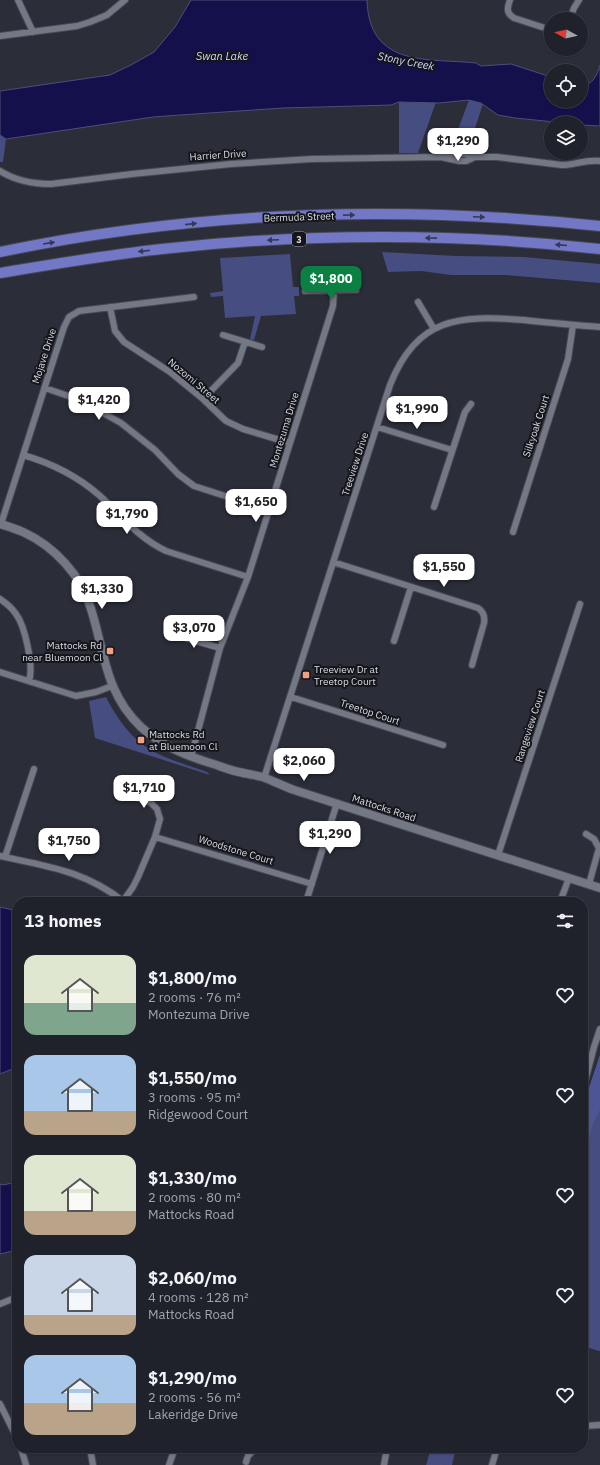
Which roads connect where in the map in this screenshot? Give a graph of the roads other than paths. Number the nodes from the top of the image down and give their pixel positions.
1 (18, 0) edge
2 (125, 0) edge
3 (510, 0) edge
4 (579, 0) edge
5 (573, 12) edge
6 (544, 28) edge
7 (33, 32) junction
8 (0, 36) edge
9 (600, 161) edge
10 (0, 171) edge
11 (600, 226) edge
12 (600, 249) edge
13 (0, 252) edge
14 (0, 273) edge
15 (334, 290) junction
16 (356, 290) dead end
17 (305, 291) dead end
18 (194, 297) dead end
19 (418, 302) dead end
20 (110, 308) junction
21 (573, 325) junction
22 (600, 327) edge
23 (434, 329) junction
24 (223, 335) dead end
25 (245, 342) junction
26 (262, 348) dead end
27 (45, 388) junction
28 (203, 399) junction
29 (470, 404) dead end
30 (377, 427) junction
31 (290, 444) junction
32 (452, 450) junction
33 (23, 455) junction
34 (434, 507) dead end
35 (269, 510) junction
36 (1, 524) edge
37 (513, 532) dead end
38 (334, 562) junction
39 (248, 577) junction
40 (412, 587) junction
41 (0, 599) edge
42 (580, 604) dead end
43 (172, 634) dead end
44 (394, 641) dead end
45 (220, 648) junction
46 (472, 665) dead end
47 (0, 672) edge
48 (30, 681) junction
49 (112, 686) junction
50 (291, 697) junction
51 (444, 746) dead end
52 (191, 757) junction
53 (34, 769) dead end
54 (264, 778) junction
55 (120, 792) dead end
56 (337, 803) junction
57 (586, 834) dead end
58 (155, 837) junction
59 (498, 855) junction
60 (3, 857) edge
61 (569, 878) junction
62 (312, 884) junction
63 (589, 884) junction
64 (600, 888) edge
65 (117, 897) edge
66 (127, 897) edge
67 (308, 897) edge
68 (562, 897) edge
69 (600, 1029) edge
70 (588, 1070) edge
71 (12, 1299) edge
72 (0, 1304) edge
73 (0, 1404) edge
74 (600, 1425) edge
75 (588, 1426) edge
76 (12, 1428) edge
77 (22, 1453) edge
78 (91, 1453) edge
79 (173, 1453) edge
80 (251, 1453) edge
81 (385, 1453) edge
82 (495, 1453) edge
83 (246, 1462) dead end
84 (26, 1465) edge
85 (93, 1465) edge
86 (169, 1465) edge
87 (384, 1465) edge
88 (492, 1465) edge

1 - 7 street
2 - 7 street
3 - 6 street
4 - 5 street
7 - 8 street
9 - 10 street, Harrier Drive
13 -> 11 main road, Bermuda Street
12 -> 14 main road, 3
15 - 16 street
15 - 17 street
15 - 31 street, Montezuma Drive
18 - 20 street, Mojave Drive
19 - 23 street
20 - 27 street, Mojave Drive
20 - 28 street, Nozomi Street
21 - 22 street, Treeview Drive
21 - 23 street, Treeview Drive
21 - 37 street, Silkyoak Court
23 - 30 street, Treeview Drive
24 - 25 street
25 - 26 street
25 - 28 street
27 - 33 street, Mojave Drive
27 - 35 street
28 - 31 street, Nozomi Street
29 - 32 street
30 - 32 street
30 - 38 street, Treeview Drive
31 - 35 street, Montezuma Drive
32 - 34 street
33 - 36 street, Mojave Drive
33 - 39 street
35 - 39 street, Montezuma Drive
36 - 49 street, Mattocks Road
38 - 40 street
38 - 50 street, Treeview Drive
39 - 45 street, Montezuma Drive
40 - 44 street
40 - 46 street
41 - 48 street
42 - 59 street, Rangeview Court
43 - 45 street
45 - 52 street, Montezuma Drive
47 - 48 street
48 - 49 street
49 - 52 street, Mattocks Road
50 - 51 street, Treetop Court
50 - 54 street, Treeview Drive
52 - 54 street, Mattocks Road
53 - 60 street
54 - 56 street, Mattocks Road
55 - 58 street
56 - 59 street, Mattocks Road
56 - 62 street
57 - 63 street
58 - 62 street, Woodstone Court
58 - 66 street
59 - 61 street, Mattocks Road
60 - 65 street
61 - 63 street, Mattocks Road
61 - 68 street
62 - 67 street
63 - 64 street, Mattocks Road
69 - 70 street
71 - 72 street
73 - 76 street
74 - 75 street
77 - 84 street
78 - 85 street
79 - 86 street
80 - 83 street
81 - 87 street
82 - 88 street

